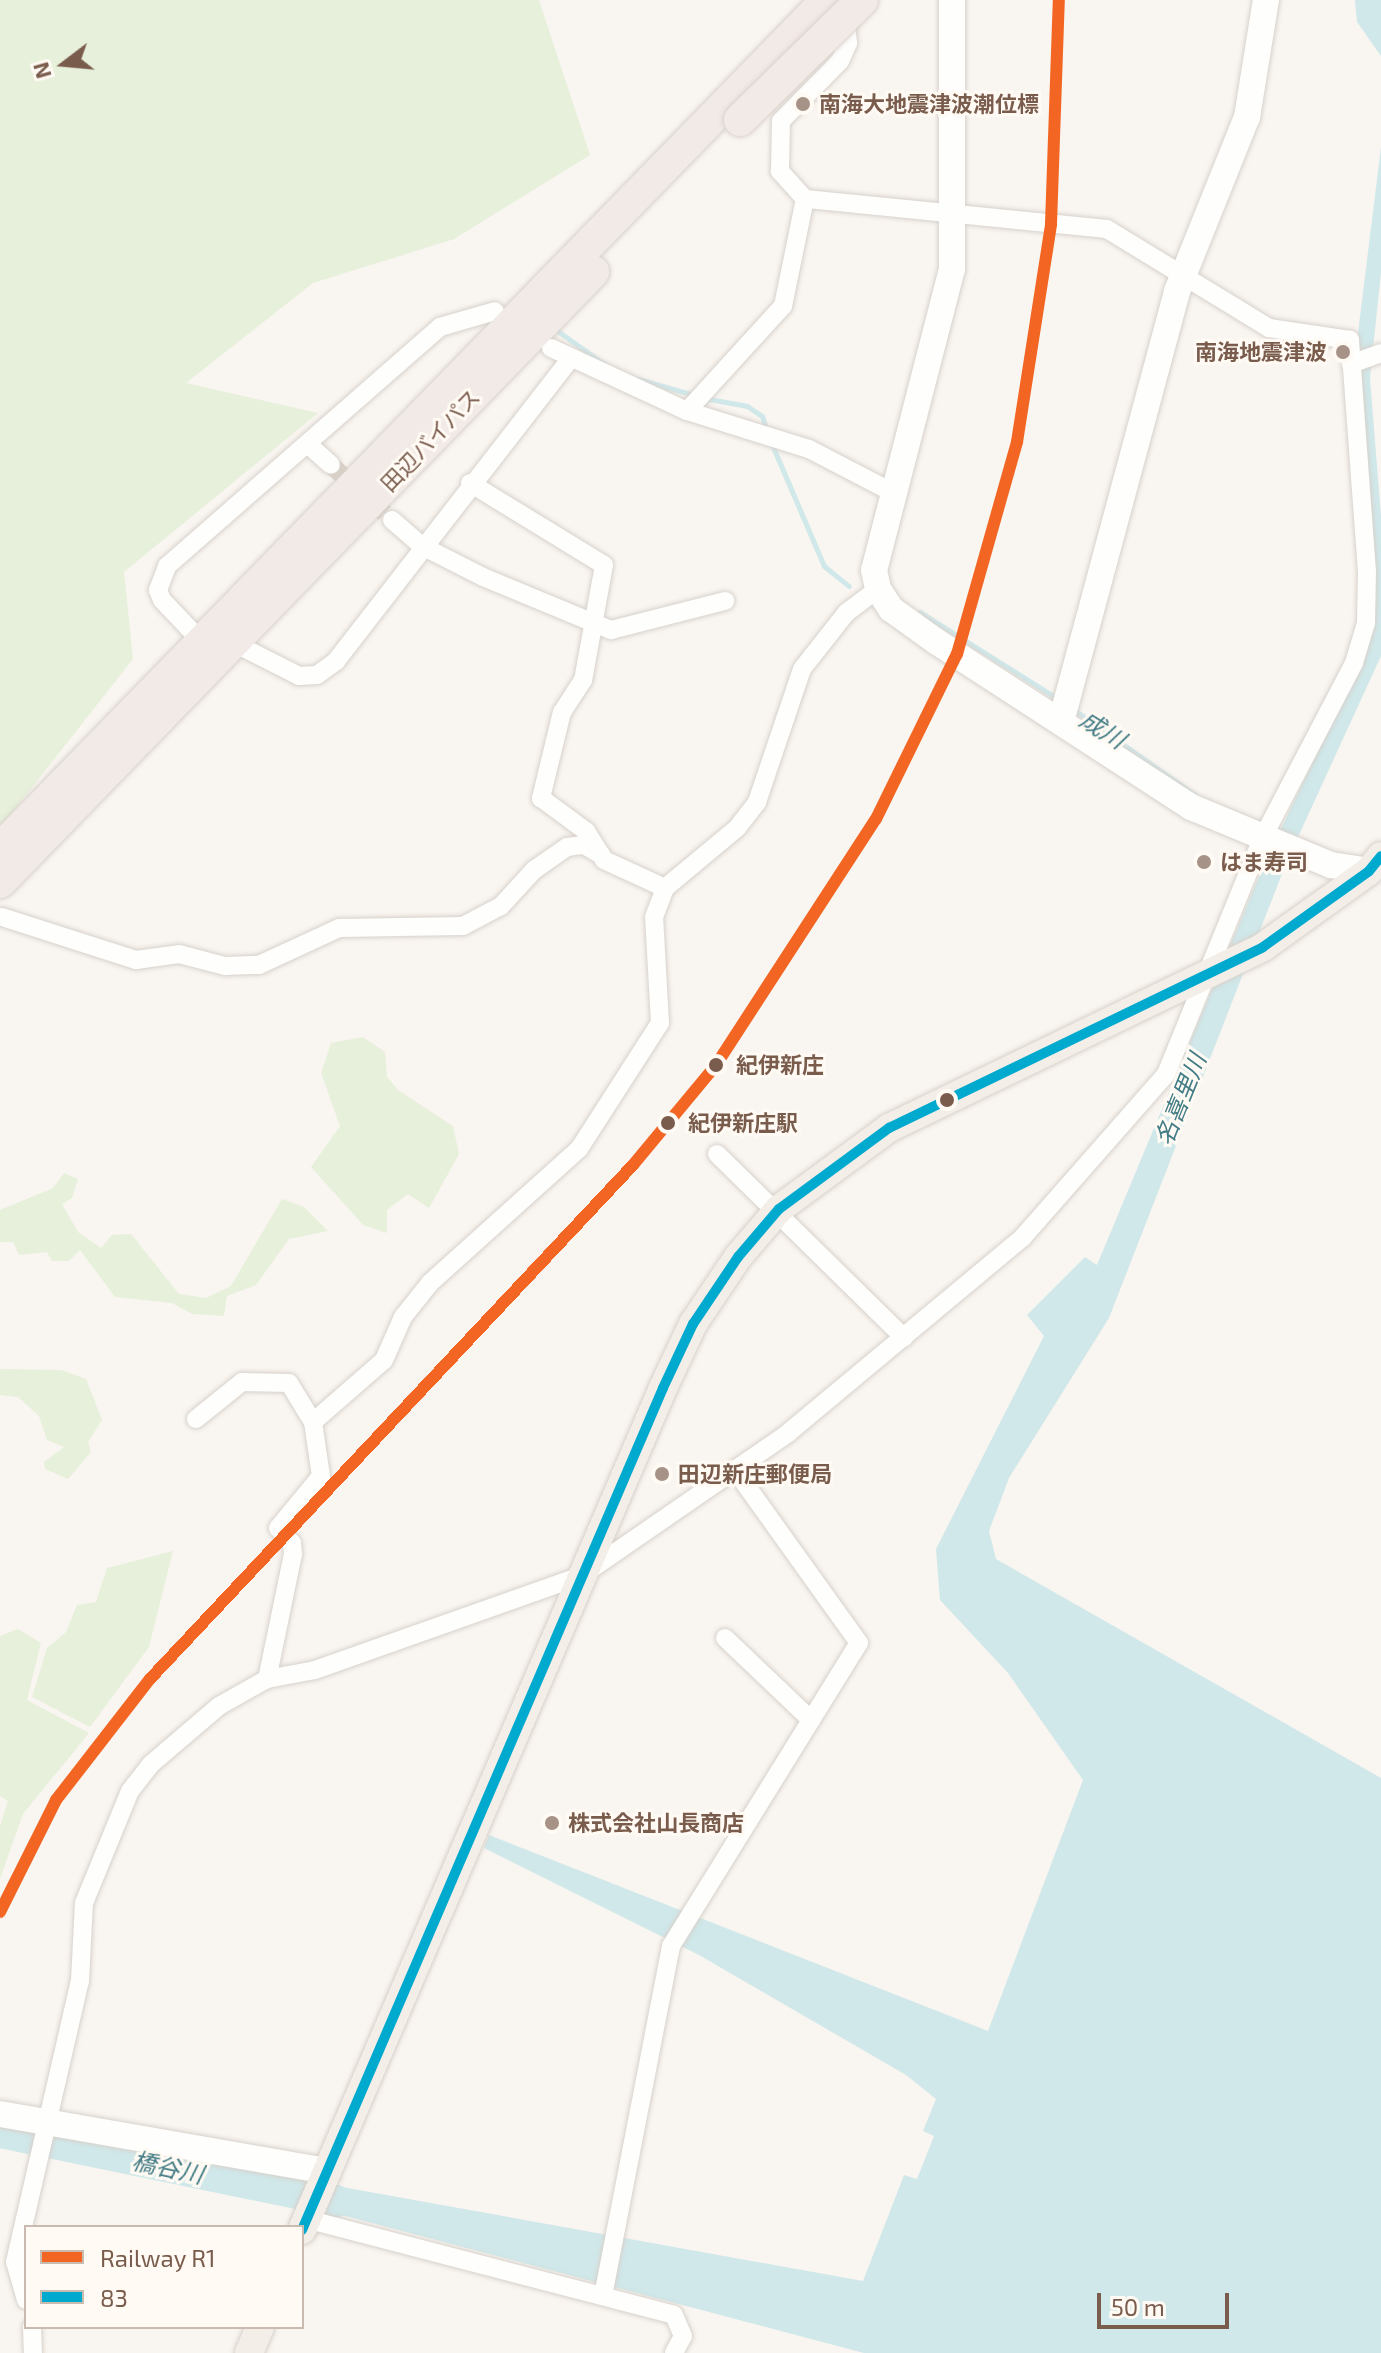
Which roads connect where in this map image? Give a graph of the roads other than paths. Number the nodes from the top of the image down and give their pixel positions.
1 (827, 0) edge
2 (843, 0) edge
3 (862, 0) edge
4 (952, 0) edge
5 (1266, 0) edge
6 (733, 111) junction
7 (805, 199) junction
8 (951, 213) junction
9 (1184, 271) junction
10 (495, 311) dead end
11 (551, 348) dead end
12 (1381, 353) edge
13 (570, 359) junction
14 (1354, 363) junction
15 (687, 411) junction
16 (310, 446) junction
17 (331, 465) tunnel mouth
18 (470, 483) junction
19 (894, 493) junction
20 (392, 520) tunnel mouth
21 (422, 546) junction
22 (878, 589) junction
23 (725, 601) dead end
24 (593, 623) junction
25 (202, 642) junction
26 (234, 643) junction
27 (1062, 718) junction
28 (1262, 839) junction
29 (0, 849) edge
30 (601, 855) junction
31 (1377, 867) edge
32 (0, 882) edge
33 (665, 888) junction
34 (2, 917) edge
35 (1209, 973) junction
36 (717, 1154) dead end
37 (779, 1209) junction
38 (904, 1338) junction
39 (196, 1419) dead end
40 (313, 1422) junction
41 (736, 1471) junction
42 (581, 1576) junction
43 (725, 1638) dead end
44 (267, 1679) junction
45 (811, 1720) junction
46 (0, 2114) edge
47 (49, 2128) junction
48 (326, 2175) junction
49 (306, 2220) edge
50 (25, 2225) edge
51 (24, 2227) edge
52 (24, 2293) edge
53 (603, 2296) junction
54 (32, 2329) edge
55 (259, 2329) edge
56 (33, 2353) edge
57 (249, 2353) edge
58 (674, 2353) edge

1 - 6 highway, 田辺バイパス
2 - 7 street
3 - 6 highway, 田辺バイパス, bridge
4 - 8 street
5 - 9 street
6 - 25 highway, 田辺バイパス
6 - 26 highway, 田辺バイパス
7 - 8 street
7 - 15 street
8 - 9 street
8 - 19 street
9 - 14 street
9 - 27 street
10 - 16 street
11 - 13 street
12 - 14 street
13 - 15 street
13 - 18 street
14 - 28 street
15 - 19 street
16 - 17 street
16 - 25 street
18 - 21 street
18 - 24 street
19 - 22 street
20 - 21 street
21 - 24 street
21 - 26 street
22 - 27 street
22 - 33 street
23 - 24 street
24 - 30 street
25 - 29 highway, 田辺バイパス
26 - 32 highway, 田辺バイパス
27 - 28 street
28 - 31 street
28 - 35 street
30 - 33 street
30 - 34 street
31 - 35 main road
33 - 40 street
35 - 37 main road
35 - 38 street
36 - 37 street
37 - 38 street
37 - 42 main road
38 - 41 street
39 - 40 street
40 - 44 street
41 - 42 street
41 - 45 street
42 - 44 street
42 - 48 main road
43 - 45 street
44 - 47 street
45 - 53 street
46 - 47 street
47 - 48 street
47 - 50 street
48 - 49 main road
49 - 53 street
51 - 52 street
53 - 58 street
54 - 56 street
55 - 57 main road

